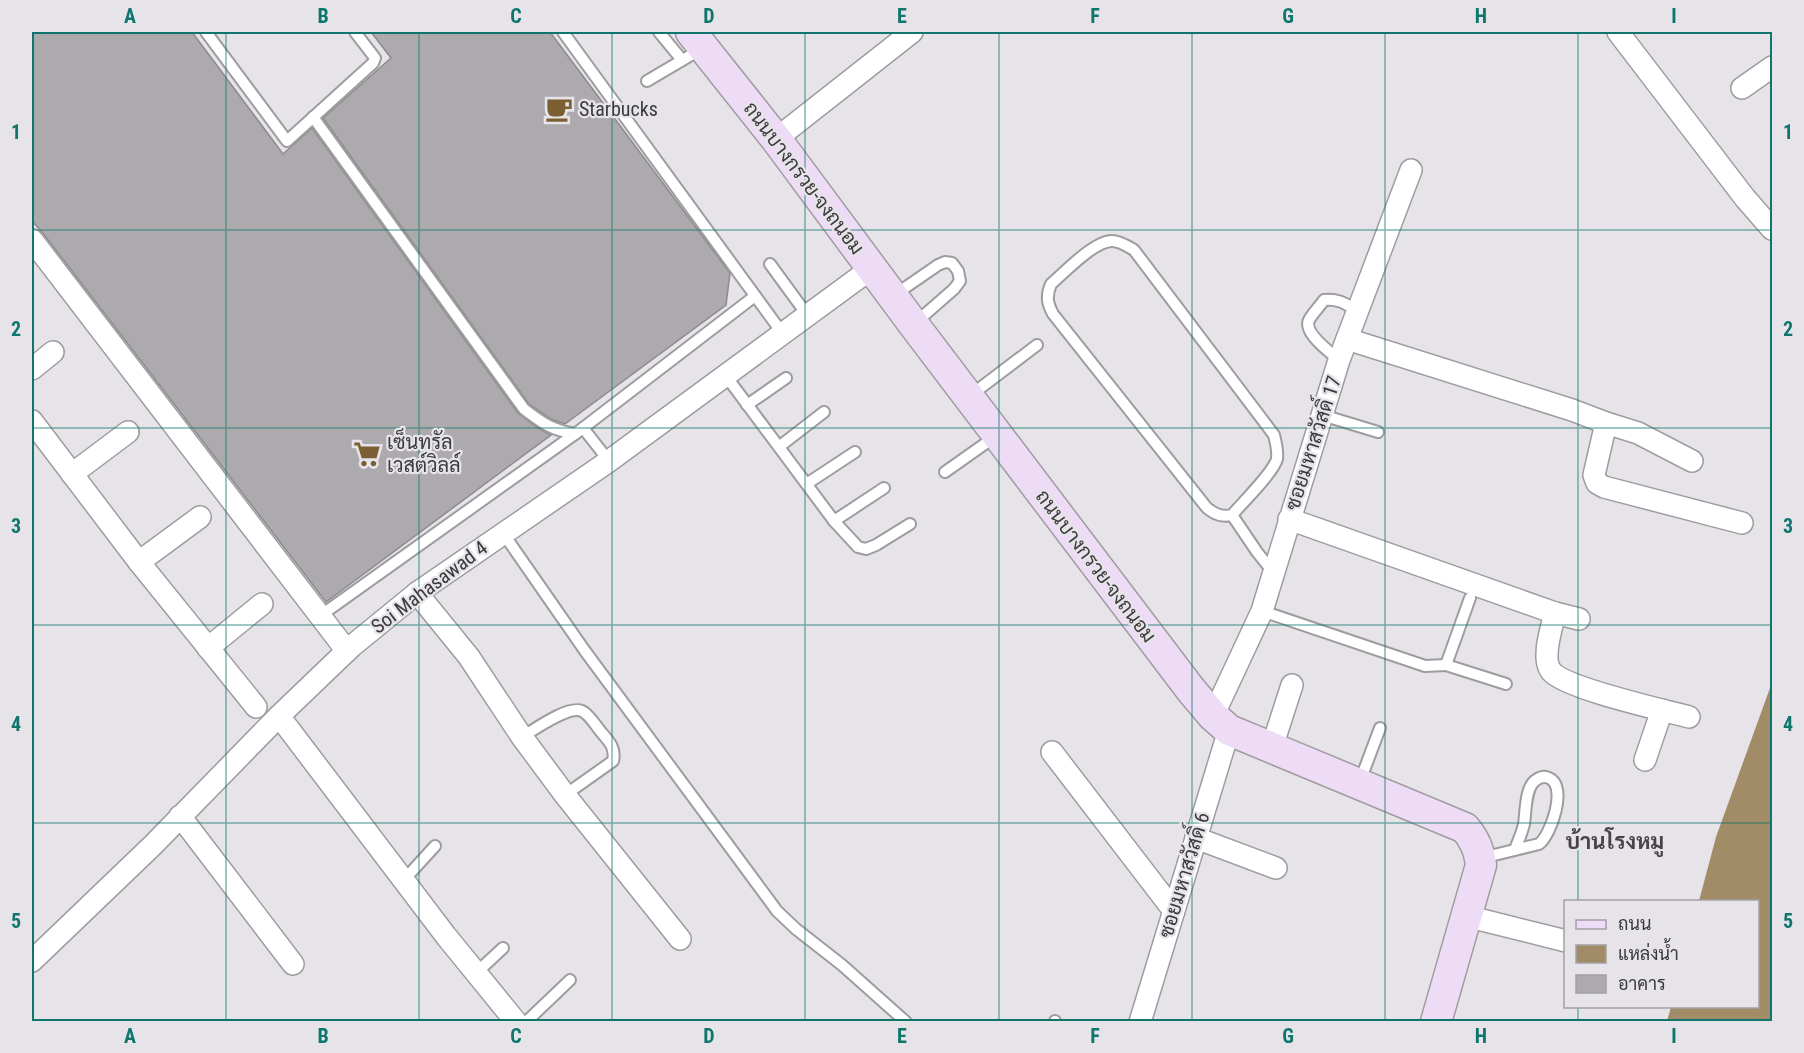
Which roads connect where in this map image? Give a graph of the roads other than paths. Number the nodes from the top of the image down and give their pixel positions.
1 (206, 32) edge
2 (355, 32) edge
3 (563, 32) edge
4 (659, 32) edge
5 (912, 32) edge
6 (1618, 32) edge
7 (692, 46) edge
8 (1773, 67) edge
9 (647, 81) dead end
10 (1742, 88) dead end
11 (313, 117) junction
12 (776, 139) junction
13 (1411, 170) dead end
14 (1773, 229) edge
15 (32, 240) edge
16 (770, 264) dead end
17 (872, 268) junction
18 (755, 296) junction
19 (893, 296) junction
20 (1358, 311) junction
21 (808, 316) junction
22 (914, 325) junction
23 (783, 334) junction
24 (1347, 339) junction
25 (1037, 345) dead end
26 (53, 352) dead end
27 (1339, 360) junction
28 (32, 369) edge
29 (726, 376) junction
30 (786, 378) dead end
31 (968, 397) junction
32 (747, 405) junction
33 (824, 412) dead end
34 (1322, 415) junction
35 (32, 421) edge
36 (1606, 423) junction
37 (579, 431) junction
38 (128, 432) dead end
39 (1378, 432) dead end
40 (997, 435) junction
41 (780, 446) junction
42 (855, 452) dead end
43 (609, 461) junction
44 (1692, 461) dead end
45 (945, 472) dead end
46 (72, 474) junction
47 (808, 483) junction
48 (884, 488) dead end
49 (1232, 515) junction
50 (200, 517) dead end
51 (1289, 519) junction
52 (834, 521) junction
53 (1742, 523) dead end
54 (910, 524) dead end
55 (503, 533) junction
56 (139, 562) junction
57 (1273, 572) junction
58 (417, 593) junction
59 (1470, 598) dead end
60 (262, 604) dead end
61 (1262, 611) junction
62 (1555, 613) junction
63 (320, 616) junction
64 (1579, 619) dead end
65 (208, 648) junction
66 (347, 651) junction
67 (1446, 665) junction
68 (1506, 684) dead end
69 (1292, 685) dead end
70 (256, 707) dead end
71 (1662, 710) junction
72 (279, 716) junction
73 (1689, 717) dead end
74 (1221, 723) junction
75 (1380, 728) dead end
76 (522, 737) junction
77 (1272, 747) junction
78 (1052, 752) dead end
79 (1645, 760) dead end
80 (1358, 784) junction
81 (565, 795) junction
82 (180, 816) junction
83 (1196, 838) junction
84 (435, 846) dead end
85 (1515, 850) junction
86 (1480, 858) junction
87 (1276, 868) dead end
88 (404, 880) junction
89 (1174, 910) junction
90 (1466, 916) junction
91 (680, 939) dead end
92 (1564, 940) edge
93 (503, 948) dead end
94 (32, 961) edge
95 (294, 964) dead end
96 (476, 973) junction
97 (570, 980) dead end
98 (516, 1022) edge
99 (526, 1022) edge
100 (906, 1022) edge
101 (1140, 1022) edge
102 (1436, 1022) edge

1 - 11 lane
2 - 11 lane
3 - 18 lane
4 - 7 lane
5 - 12 street
6 - 14 street
7 - 9 lane
7 - 12 street, ถนนบางกรวย-จงถนอม
8 - 10 street
11 - 37 lane
12 - 17 street, ถนนบางกรวย-จงถนอม
13 - 20 street, ซอยมหาสวัสดิ์ 17
15 - 63 street
16 - 21 lane
17 - 19 street, ถนนบางกรวย-จงถนอม
17 - 21 street, Soi Mahasawad 4
18 - 23 lane
18 - 37 lane
19 - 22 street, ถนนบางกรวย-จงถนอม
19 - 22 lane
20 - 24 street, ซอยมหาสวัสดิ์ 17
20 - 27 lane
21 - 23 street, Soi Mahasawad 4
22 - 31 street, ถนนบางกรวย-จงถนอม
23 - 29 street, Soi Mahasawad 4
24 - 27 street, ซอยมหาสวัสดิ์ 17
24 - 36 street
25 - 31 lane
26 - 28 street
27 - 34 street, ซอยมหาสวัสดิ์ 17
29 - 32 lane
29 - 43 street, Soi Mahasawad 4
30 - 32 lane
31 - 40 street, ถนนบางกรวย-จงถนอม
32 - 41 lane
33 - 41 lane
34 - 39 lane
34 - 51 street, ซอยมหาสวัสดิ์ 17
35 - 46 street
36 - 44 street
36 - 53 street
37 - 43 lane
37 - 63 lane
38 - 46 street
40 - 45 lane
40 - 74 street, ถนนบางกรวย-จงถนอม
41 - 47 lane
42 - 47 lane
43 - 55 street, Soi Mahasawad 4
46 - 56 street
47 - 52 lane
48 - 52 lane
49 - 49 lane
49 - 57 lane
50 - 56 street
51 - 57 street, ซอยมหาสวัสดิ์ 17
51 - 62 street
52 - 54 lane
55 - 58 street, Soi Mahasawad 4
55 - 100 lane
56 - 65 street
57 - 61 street, ซอยมหาสวัสดิ์ 17
58 - 66 street, Soi Mahasawad 4
58 - 76 street
59 - 67 lane
60 - 65 street
61 - 67 lane
61 - 74 street, ซอยมหาสวัสดิ์ 17
62 - 64 street
62 - 71 street
63 - 66 street
65 - 70 street
66 - 72 street, Soi Mahasawad 4
67 - 68 lane
69 - 77 street
71 - 73 street
71 - 79 street
72 - 82 street, Soi Mahasawad 4
72 - 88 street
74 - 77 street, ถนนบางกรวย-จงถนอม
74 - 83 street, ซอยมหาสวัสดิ์ 6
75 - 80 lane
76 - 81 street
76 - 81 lane
77 - 80 street, ถนนบางกรวย-จงถนอม
78 - 89 street
80 - 86 street, ถนนบางกรวย-จงถนอม
81 - 91 street
82 - 94 street, Soi Mahasawad 4
82 - 95 street
83 - 87 street
83 - 89 street, ซอยมหาสวัสดิ์ 6
84 - 88 lane
85 - 85 lane
85 - 86 lane
86 - 90 street
88 - 96 street
89 - 101 street, ซอยมหาสวัสดิ์ 6
90 - 92 street
90 - 102 street
93 - 96 lane
96 - 98 street
97 - 99 lane

